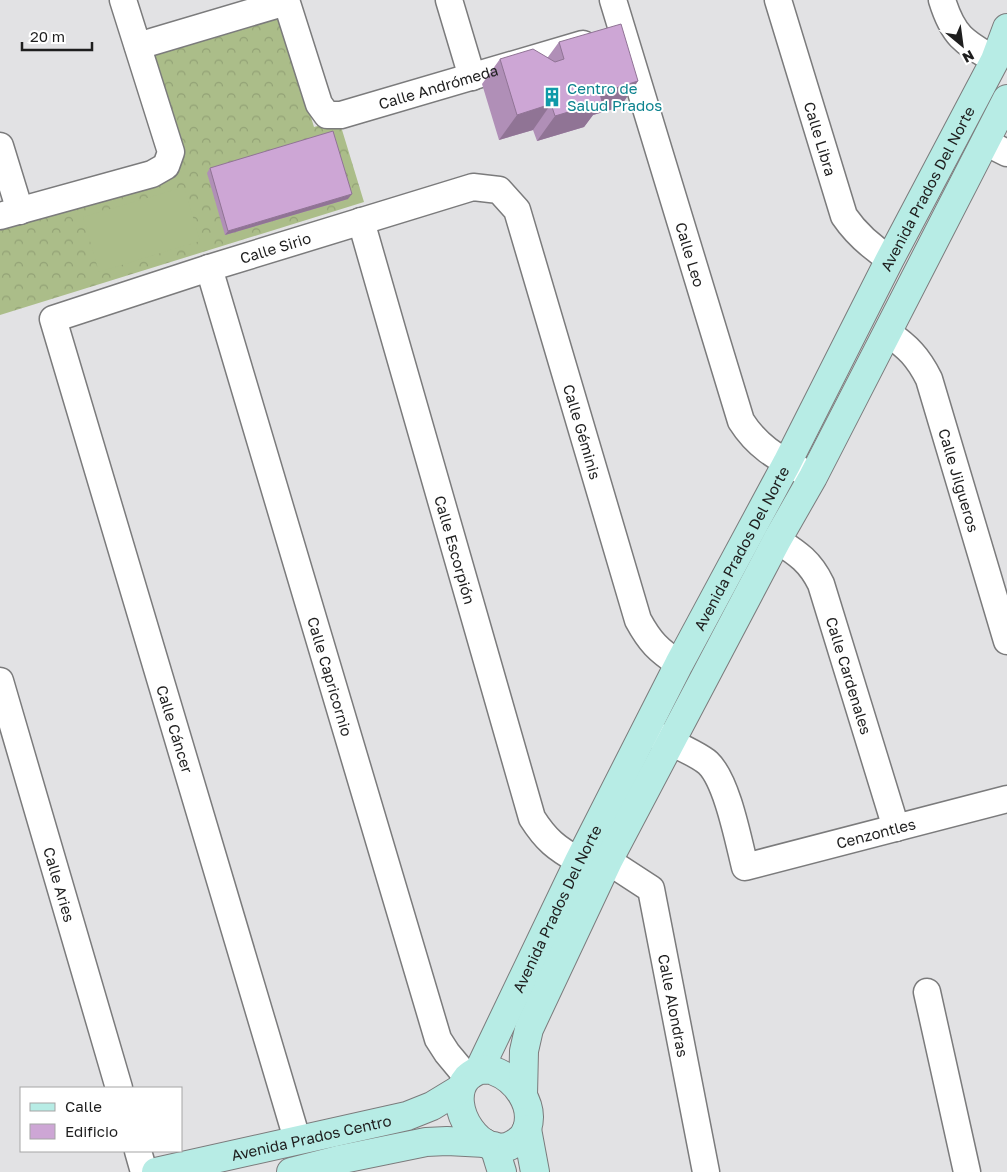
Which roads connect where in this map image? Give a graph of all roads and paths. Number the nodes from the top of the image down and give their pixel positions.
1 (123, 0) edge
2 (449, 0) edge
3 (613, 0) edge
4 (778, 0) edge
5 (942, 0) edge
6 (286, 1) edge
7 (1007, 28) edge
8 (622, 32) junction
9 (138, 46) junction
10 (995, 60) junction
11 (472, 77) junction
12 (1007, 99) edge
13 (0, 146) edge
14 (996, 147) edge
15 (499, 190) joint
16 (10, 214) edge
17 (361, 221) junction
18 (890, 259) junction
19 (209, 268) junction
20 (53, 319) joint
21 (888, 333) junction
22 (787, 463) junction
23 (813, 477) junction
24 (777, 540) junction
25 (1007, 641) edge
26 (679, 664) junction
27 (0, 681) edge
28 (658, 737) junction
29 (1007, 799) edge
30 (896, 828) junction
31 (579, 861) junction
32 (608, 861) junction
33 (927, 992) dead end
34 (469, 1079) junction
35 (119, 1087) edge
36 (523, 1095) junction
37 (527, 1129) junction
38 (297, 1139) junction
39 (490, 1145) junction
40 (138, 1152) edge
41 (339, 1166) edge
42 (144, 1172) edge
43 (156, 1172) edge
44 (291, 1172) edge
45 (502, 1172) edge
46 (535, 1172) edge
47 (706, 1172) edge
48 (967, 1172) edge

1 - 9 street
2 - 11 street
3 - 8 street, Calle Leo
4 - 18 street, Calle Libra
5 - 10 street
6 - 9 street
6 - 11 street, Calle Andrómeda
7 - 10 main road, Avenida Prados Del Norte
8 - 11 street, Calle Andrómeda
8 - 22 street, Calle Leo
9 - 16 street
10 - 18 main road, Avenida Prados Del Norte
12 - 14 main road, Avenida Prados Del Norte
13 - 16 street
14 - 21 main road, Avenida Prados Del Norte
15 - 17 street, Calle Sirio
15 - 26 street, Calle Géminis
17 - 19 street, Calle Sirio
17 - 31 street, Calle Escorpión
18 - 22 main road, Avenida Prados Del Norte
19 - 20 street, Calle Sirio
19 - 34 street, Calle Capricornio
20 - 38 street, Calle Cáncer
21 - 23 main road, Avenida Prados Del Norte
21 - 25 street, Calle Jilgueros
22 - 23 street, Calle Leo
22 - 26 main road, Avenida Prados Del Norte
23 - 24 main road, Avenida Prados Del Norte
24 - 28 main road, Avenida Prados Del Norte
24 - 30 street, Calle Cardenales
26 - 28 main road, Avenida Prados Del Norte
27 - 35 street, Calle Aries
28 - 30 street, Cenzontles
28 - 31 main road, Avenida Prados Del Norte
28 - 32 main road, Avenida Prados Del Norte
29 - 30 street, Cenzontles
31 - 34 main road, Avenida Prados Del Norte
32 - 36 main road, Avenida Prados Del Norte
32 - 47 street, Calle Alondras
33 - 48 street
34 - 36 main road
34 - 38 main road, Avenida Prados Centro
34 - 39 main road
36 - 37 main road
37 - 39 main road
37 - 46 main road
38 - 43 main road, Avenida Prados Centro
39 - 41 main road
39 - 45 main road
40 - 42 street
41 - 44 main road

